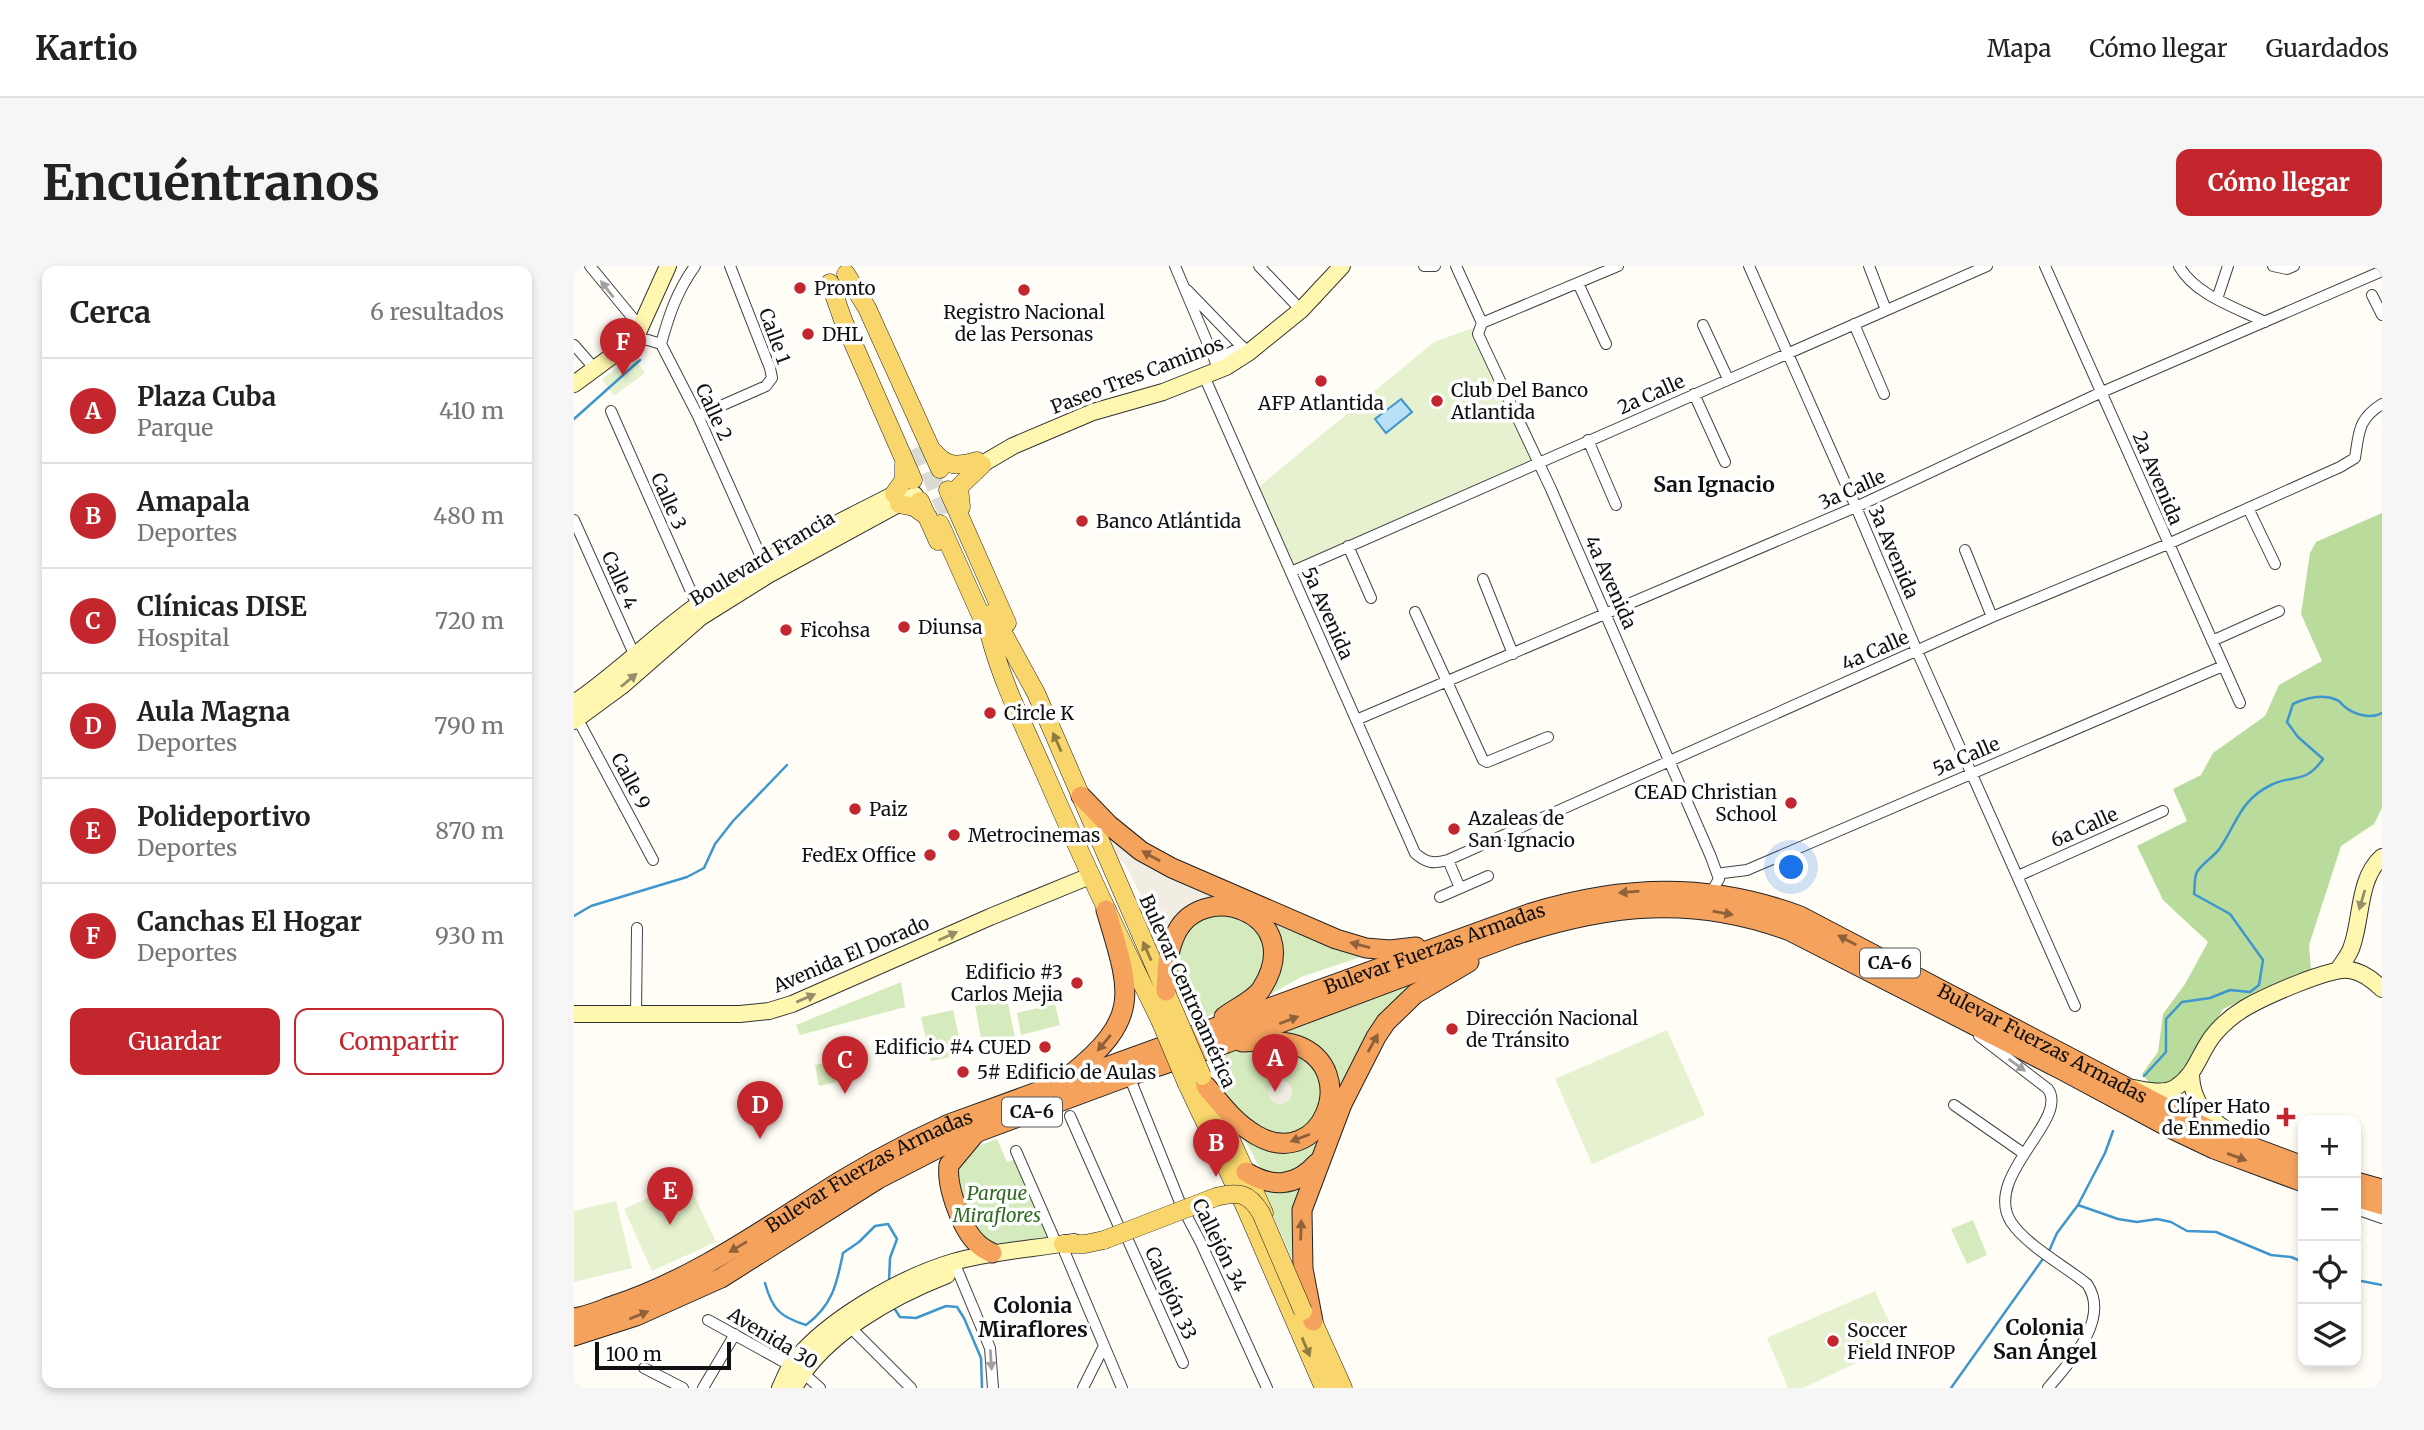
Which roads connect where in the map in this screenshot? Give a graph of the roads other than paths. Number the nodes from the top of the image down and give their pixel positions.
1 (590, 266) edge
2 (668, 266) edge
3 (695, 266) edge
4 (730, 266) edge
5 (823, 266) edge
6 (1175, 266) edge
7 (1259, 266) edge
8 (1342, 266) edge
9 (1424, 266) edge
10 (1435, 266) edge
11 (1456, 266) edge
12 (1618, 266) edge
13 (1749, 266) edge
14 (1869, 266) edge
15 (1987, 266) edge
16 (2045, 266) edge
17 (2179, 266) edge
18 (2228, 266) edge
19 (2273, 266) edge
20 (2294, 266) edge
21 (2382, 271) edge
22 (840, 274) edge
23 (1578, 283) junction
24 (1183, 285) junction
25 (2372, 295) dead end
26 (2217, 299) junction
27 (1301, 310) junction
28 (1886, 310) junction
29 (2382, 314) edge
30 (2265, 322) junction
31 (1482, 323) junction
32 (1854, 324) junction
33 (1703, 326) dead end
34 (638, 333) junction
35 (662, 344) junction
36 (1606, 344) dead end
37 (574, 345) edge
38 (1245, 349) junction
39 (1789, 353) junction
40 (595, 369) junction
41 (1213, 369) junction
42 (1728, 379) junction
43 (574, 384) edge
44 (2102, 392) junction
45 (1695, 394) junction
46 (1884, 394) dead end
47 (2382, 404) edge
48 (611, 411) dead end
49 (698, 416) junction
50 (1588, 440) junction
51 (915, 453) junction
52 (1538, 462) junction
53 (1725, 462) dead end
54 (979, 463) junction
55 (945, 479) junction
56 (896, 499) junction
57 (925, 503) junction
58 (1616, 505) dead end
59 (1856, 507) junction
60 (2248, 508) junction
61 (574, 520) edge
62 (968, 534) junction
63 (2168, 544) junction
64 (1348, 547) junction
65 (1965, 550) dead end
66 (2274, 564) dead end
67 (766, 569) junction
68 (1290, 572) junction
69 (1483, 579) dead end
70 (1371, 598) dead end
71 (697, 605) junction
72 (2279, 611) dead end
73 (1415, 612) dead end
74 (1606, 614) junction
75 (1992, 617) junction
76 (2212, 641) junction
77 (1917, 651) junction
78 (1003, 653) junction
79 (634, 654) junction
80 (1513, 654) junction
81 (2223, 666) junction
82 (1447, 682) junction
83 (2240, 703) dead end
84 (575, 714) edge
85 (1356, 720) junction
86 (1548, 737) dead end
87 (1670, 761) junction
88 (1972, 773) junction
89 (1081, 796) junction
90 (2163, 811) dead end
91 (1711, 857) junction
92 (2382, 857) edge
93 (653, 860) dead end
94 (1448, 860) junction
95 (1424, 861) joint
96 (1723, 873) junction
97 (1090, 876) junction
98 (1488, 876) dead end
99 (2018, 876) junction
100 (1460, 888) junction
101 (1695, 892) junction
102 (1440, 897) dead end
103 (1751, 900) junction
104 (1106, 910) junction
105 (637, 928) dead end
106 (1512, 936) junction
107 (1451, 942) junction
108 (2352, 947) junction
109 (2338, 970) junction
110 (2377, 984) edge
111 (1166, 991) junction
112 (2076, 1006) dead end
113 (1948, 1011) junction
114 (574, 1014) edge
115 (636, 1014) junction
116 (1168, 1017) junction
117 (1210, 1028) junction
118 (1227, 1043) junction
119 (2062, 1070) junction
120 (2191, 1075) junction
121 (1129, 1076) junction
122 (1198, 1082) junction
123 (1058, 1084) junction
124 (2128, 1088) junction
125 (2048, 1089) junction
126 (1954, 1105) dead end
127 (1070, 1116) dead end
128 (976, 1132) junction
129 (2258, 1149) junction
130 (1016, 1151) dead end
131 (2023, 1153) junction
132 (1320, 1159) junction
133 (2298, 1164) edge
134 (1240, 1178) junction
135 (2298, 1180) edge
136 (2361, 1183) edge
137 (2382, 1189) edge
138 (2361, 1199) edge
139 (2382, 1205) edge
140 (1246, 1209) junction
141 (1185, 1210) junction
142 (2361, 1211) edge
143 (2382, 1219) edge
144 (1124, 1234) junction
145 (1062, 1248) junction
146 (994, 1258) junction
147 (955, 1267) junction
148 (892, 1294) junction
149 (1308, 1316) junction
150 (576, 1318) edge
151 (708, 1320) dead end
152 (851, 1328) junction
153 (735, 1334) junction
154 (574, 1336) edge
155 (1104, 1346) junction
156 (1183, 1363) dead end
157 (644, 1368) dead end
158 (797, 1368) junction
159 (683, 1388) edge
160 (703, 1388) edge
161 (780, 1388) edge
162 (794, 1388) edge
163 (820, 1388) edge
164 (911, 1388) edge
165 (993, 1388) edge
166 (1083, 1388) edge
167 (1122, 1388) edge
168 (1267, 1388) edge
169 (1324, 1388) edge
170 (1343, 1388) edge
171 (2048, 1388) edge

34 -> 1 street
2 - 34 street
3 - 35 street
4 - 49 street, Calle 1
5 - 22 main road, Bulevar Centroamérica
6 - 24 street
7 - 27 street
8 - 27 street, Paseo Tres Caminos
9 - 10 street
11 - 31 street, 4a Avenida
12 - 23 street
13 - 39 street, 3a Avenida
14 - 28 street
15 - 28 street, 2a Calle
16 - 44 street, 2a Avenida
17 - 26 street
18 - 26 street
19 - 20 street
21 - 30 street, 3a Calle
22 - 51 main road, Bulevar Centroamérica
23 - 31 street
23 - 36 street
24 - 38 street
24 - 41 street
25 - 29 street
26 - 30 street
27 - 38 street, Paseo Tres Caminos
28 - 32 street, 2a Calle
30 - 44 street, 3a Calle
31 - 52 street, 4a Avenida
32 - 39 street, 2a Calle
32 - 46 street
33 - 42 street
34 - 35 street
34 - 40 street
35 - 49 street, Calle 2
37 - 40 street
38 - 41 street, Paseo Tres Caminos
39 - 42 street, 2a Calle
39 - 59 street, 3a Avenida
40 - 43 street
41 - 54 street, Paseo Tres Caminos
41 - 68 street, 5a Avenida
42 - 45 street, 2a Calle
44 - 59 street, 3a Calle
44 - 63 street, 2a Avenida
45 - 50 street, 2a Calle
45 - 53 street
47 - 60 street, 4a Calle
48 - 71 street, Calle 3
49 - 67 street, Calle 2
50 - 52 street, 2a Calle
50 - 58 street
51 - 54 main road
51 - 55 main road, Bulevar Centroamérica
51 - 56 main road
51 - 57 main road, Bulevar Centroamérica
52 - 64 street, 2a Calle
52 - 74 street, 4a Avenida
54 - 55 street, Paseo Tres Caminos
54 - 62 main road
55 - 57 main road
55 - 57 main road
55 - 62 main road, Bulevar Centroamérica
56 - 57 street, Boulevard Francia
56 - 57 main road
56 - 67 street, Boulevard Francia
57 - 78 main road, Bulevar Centroamérica
59 - 74 street, 3a Calle
59 - 77 street, 3a Avenida
60 - 63 street, 4a Calle
60 - 66 street
61 - 79 street, Calle 4
62 - 78 main road, Bulevar Centroamérica
63 - 75 street, 4a Calle
63 - 76 street, 2a Avenida
64 - 68 street, 2a Calle
64 - 70 street
65 - 75 street
67 - 71 street, Boulevard Francia
84 -> 67 street, Boulevard Francia
68 - 85 street, 5a Avenida
69 - 80 street
71 - 79 street, Boulevard Francia
72 - 76 street
73 - 82 street
74 - 80 street, 3a Calle
74 - 87 street, 4a Avenida
75 - 77 street, 4a Calle
76 - 81 street, 2a Avenida
77 - 87 street, 4a Calle
77 - 88 street, 3a Avenida
89 -> 78 main road, Bulevar Centroamérica
78 - 97 main road, Bulevar Centroamérica
79 - 84 street, Boulevard Francia
80 - 82 street, 3a Calle
81 - 83 street, 2a Avenida
81 - 88 street, 5a Calle
82 - 85 street, 3a Calle
82 - 86 street
84 - 93 street, Calle 9
85 - 95 street, 5a Avenida
87 - 91 street, 4a Avenida
87 - 94 street, 4a Calle
88 - 96 street, 5a Calle
88 - 99 street, 3a Avenida
107 -> 89 highway
111 -> 89 main road, Bulevar Centroamérica
90 - 99 street, 6a Calle
91 - 96 street, 4a Avenida
91 - 101 street, 4a Avenida
92 -> 108 street
94 - 95 street, 4a Calle
94 - 100 street
96 - 103 street, 4a Avenida
97 - 104 main road, Bulevar Centroamérica
115 -> 97 street, Avenida El Dorado
98 - 100 street
99 - 112 street, 3a Avenida
100 - 102 street
101 - 103 highway, Bulevar Fuerzas Armadas / CA-6
101 -> 107 highway, Bulevar Fuerzas Armadas / CA-6
124 -> 103 highway, Bulevar Fuerzas Armadas / CA-6
104 - 116 main road, Bulevar Centroamérica
104 -> 123 highway
105 - 115 street
106 -> 113 highway, Bulevar Fuerzas Armadas / CA-6
118 -> 106 highway, Bulevar Fuerzas Armadas / CA-6
132 -> 106 highway
107 - 117 highway, Bulevar Fuerzas Armadas / CA-6
108 - 109 street
108 - 110 street
109 - 110 street
109 - 120 street
111 - 116 main road, Bulevar Centroamérica
111 - 117 highway
113 - 119 highway, Bulevar Fuerzas Armadas / CA-6
113 -> 125 street
114 - 115 street, Avenida El Dorado
116 - 122 main road, Bulevar Centroamérica, bridge
117 - 123 highway, Bulevar Fuerzas Armadas / CA-6
118 - 121 highway, Bulevar Fuerzas Armadas / CA-6
118 -> 122 highway
119 - 125 street
119 -> 135 highway, Bulevar Fuerzas Armadas / CA-6
120 - 124 street
120 - 129 street
121 - 128 highway, Bulevar Fuerzas Armadas / CA-6
121 - 141 street, Callejón 34
122 - 134 main road, Bulevar Centroamérica
123 -> 150 highway, Bulevar Fuerzas Armadas / CA-6
124 - 129 highway, Bulevar Fuerzas Armadas / CA-6
125 - 131 street
126 - 131 street
127 - 144 street, Callejón 33
128 - 146 highway
154 -> 128 highway, Bulevar Fuerzas Armadas / CA-6
129 - 133 highway, Bulevar Fuerzas Armadas / CA-6
130 - 145 street
131 - 171 street
132 - 134 highway
149 -> 132 highway
134 - 140 main road, Bulevar Centroamérica
134 - 141 street
134 - 149 main road, Bulevar Centroamérica
136 - 137 highway
138 - 139 highway
140 - 141 street
140 -> 169 main road, Bulevar Centroamérica
141 - 144 street
141 - 168 street, Callejón 34
142 - 143 street
144 - 145 street
144 - 156 street, Callejón 33
145 - 146 street
145 - 149 main road, bridge
145 - 155 street
146 - 147 street
147 - 148 street
147 -> 165 street
148 - 152 street
148 - 158 street
149 - 170 main road, Bulevar Centroamérica
151 - 153 street, Avenida 30
152 - 158 street
152 - 164 street
153 - 158 street, Avenida 30
153 - 160 street
155 - 166 street
155 - 167 street
157 - 159 street
158 - 161 street
158 - 162 street
158 - 163 street, Avenida 30

